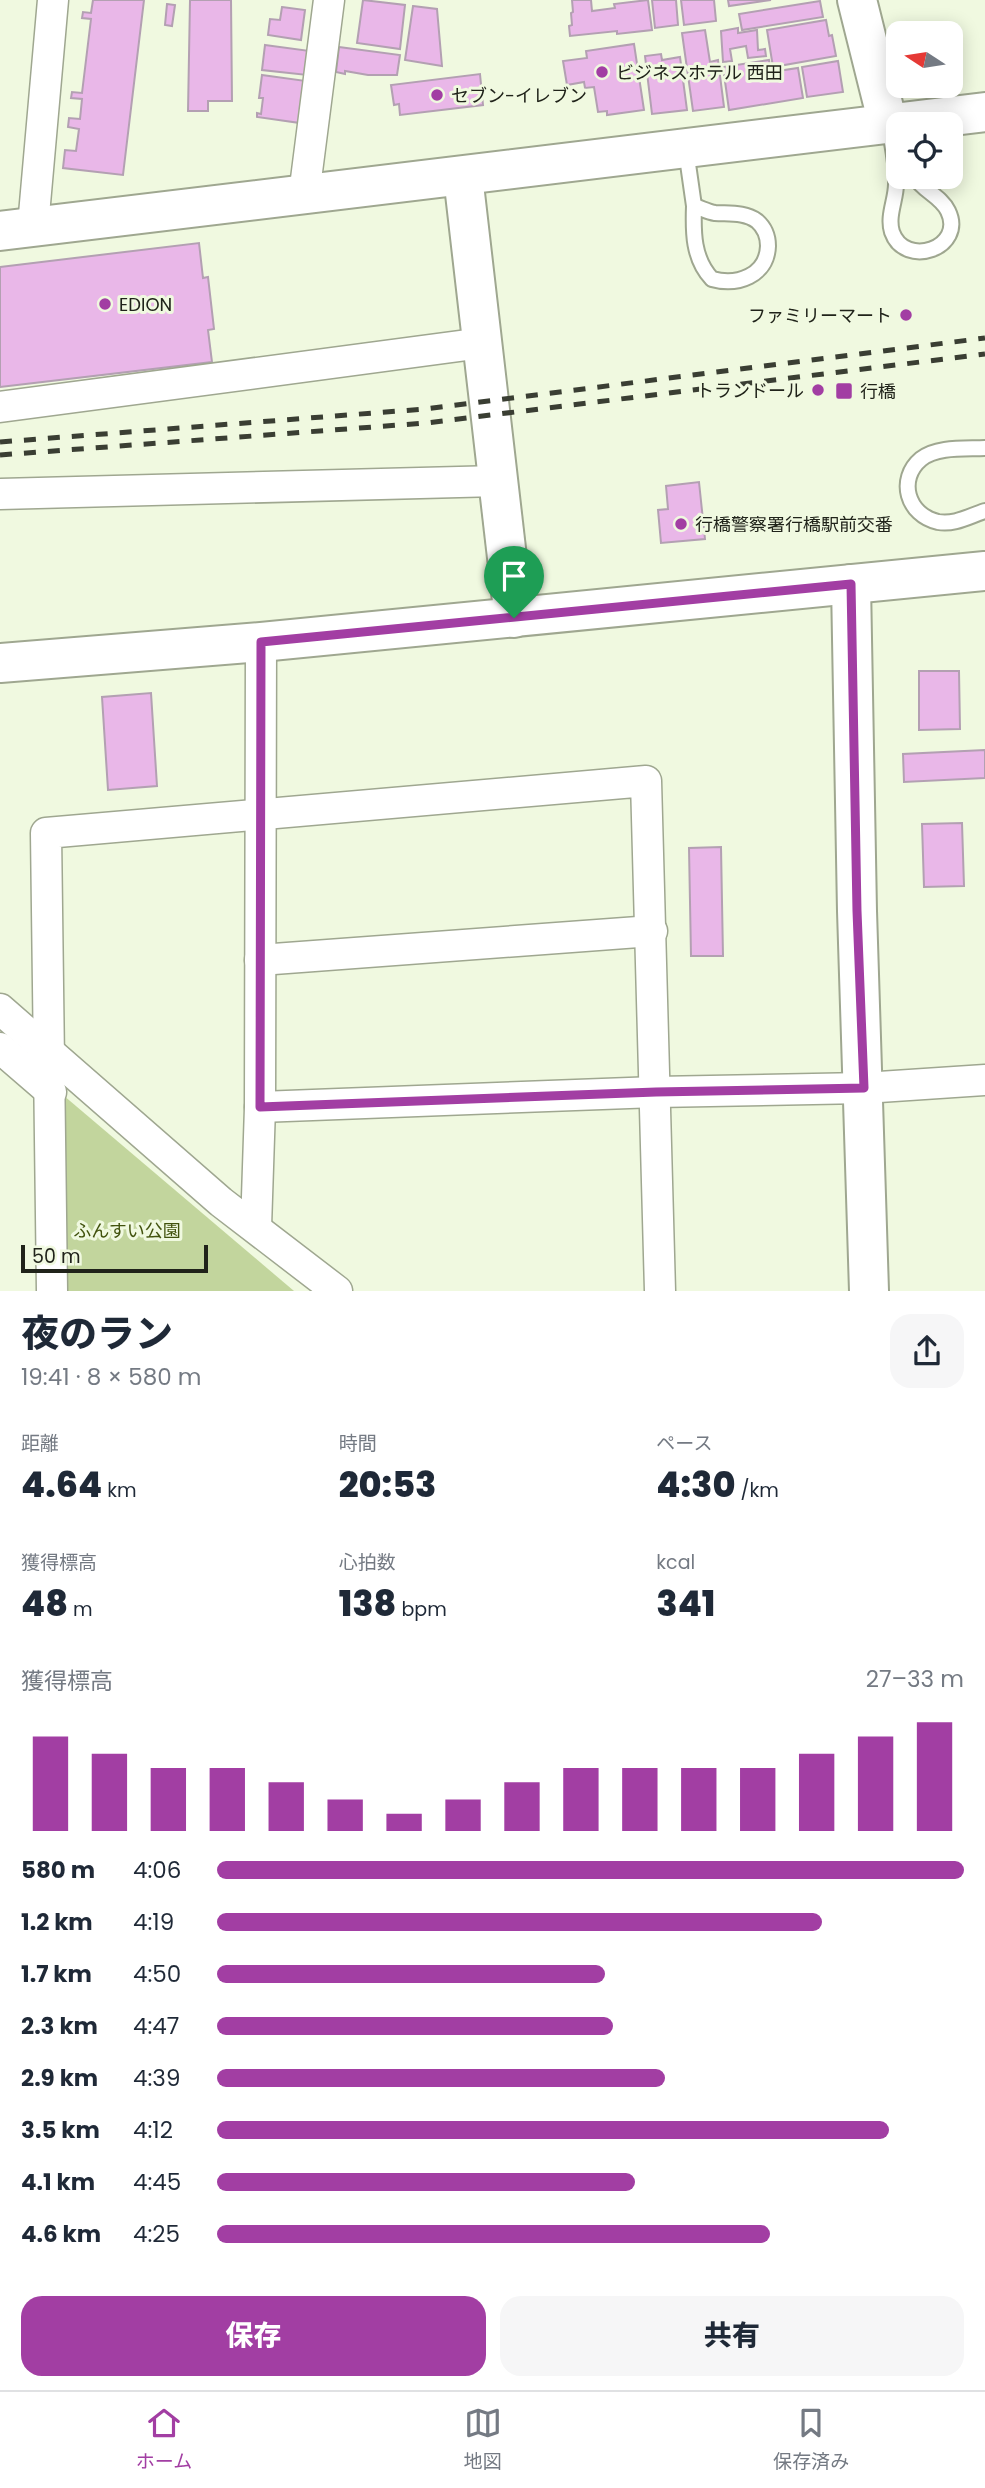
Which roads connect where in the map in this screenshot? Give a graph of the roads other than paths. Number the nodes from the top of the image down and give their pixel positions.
1 (52, 0) edge
2 (329, 0) edge
3 (857, 0) edge
4 (888, 112) edge
5 (985, 112) edge
6 (963, 117) edge
7 (886, 132) edge
8 (686, 149) junction
9 (463, 176) junction
10 (895, 189) edge
11 (927, 189) edge
12 (304, 195) junction
13 (694, 206) junction
14 (17, 228) edge
15 (482, 343) junction
16 (0, 408) edge
17 (985, 448) edge
18 (498, 481) junction
19 (0, 494) edge
20 (985, 511) edge
21 (985, 571) edge
22 (851, 584) junction
23 (514, 618) junction
24 (261, 642) junction
25 (0, 663) edge
26 (260, 814) junction
27 (652, 931) junction
28 (260, 960) junction
29 (0, 1009) edge
30 (0, 1048) edge
31 (50, 1053) junction
32 (985, 1080) edge
33 (864, 1088) junction
34 (51, 1092) junction
35 (656, 1092) junction
36 (260, 1107) junction
37 (256, 1227) junction
38 (52, 1291) edge
39 (337, 1291) edge
40 (660, 1291) edge
41 (869, 1291) edge

1 - 14 street
2 - 12 street
3 - 4 street
5 - 6 street
7 - 8 street
8 - 9 street
8 - 13 lane
9 - 12 street
9 - 15 street
10 - 11 lane
12 - 14 street
13 - 13 lane
15 - 16 street
15 - 18 street
17 - 20 lane
18 - 19 street
18 - 23 street
21 - 22 street
22 - 23 street
22 - 33 street
23 - 24 street
24 - 25 street
24 - 26 street
26 - 27 street
26 - 28 street
26 - 31 street
27 - 28 street
27 - 35 street
28 - 36 street
29 - 31 street
30 - 34 street
31 - 34 street
31 - 37 street
32 - 33 street
33 - 35 street
33 - 41 street
34 - 38 street
35 - 36 street
35 - 40 street
36 - 37 street
37 - 39 street

